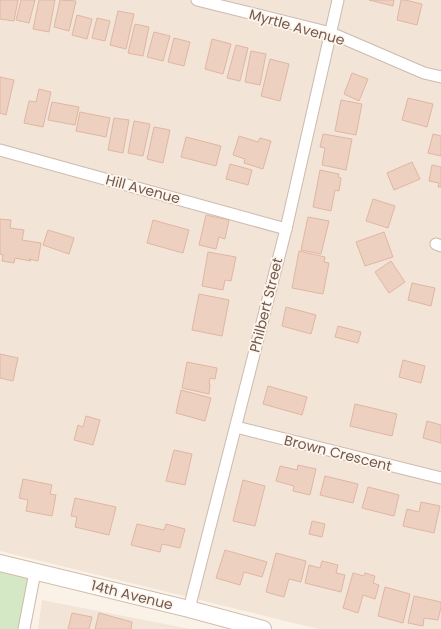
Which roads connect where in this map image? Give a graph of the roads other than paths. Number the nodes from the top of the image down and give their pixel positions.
1 (197, 0) edge
2 (338, 0) edge
3 (331, 33) junction
4 (441, 77) edge
5 (0, 150) edge
6 (286, 229) junction
7 (236, 427) junction
8 (441, 478) edge
9 (0, 564) edge
10 (35, 572) junction
11 (189, 609) junction
12 (24, 629) edge
13 (263, 629) edge

1 - 3 street, Myrtle Avenue
2 - 3 street, Philbert Street
3 - 4 street, Myrtle Avenue
3 - 6 street, Philbert Street
5 - 6 street, Hill Avenue
6 - 7 street, Philbert Street
7 - 8 street, Brown Crescent
7 - 11 street, Philbert Street
9 - 10 street, 14th Avenue
10 - 11 street, 14th Avenue
10 - 12 street
11 - 13 street, 14th Avenue

